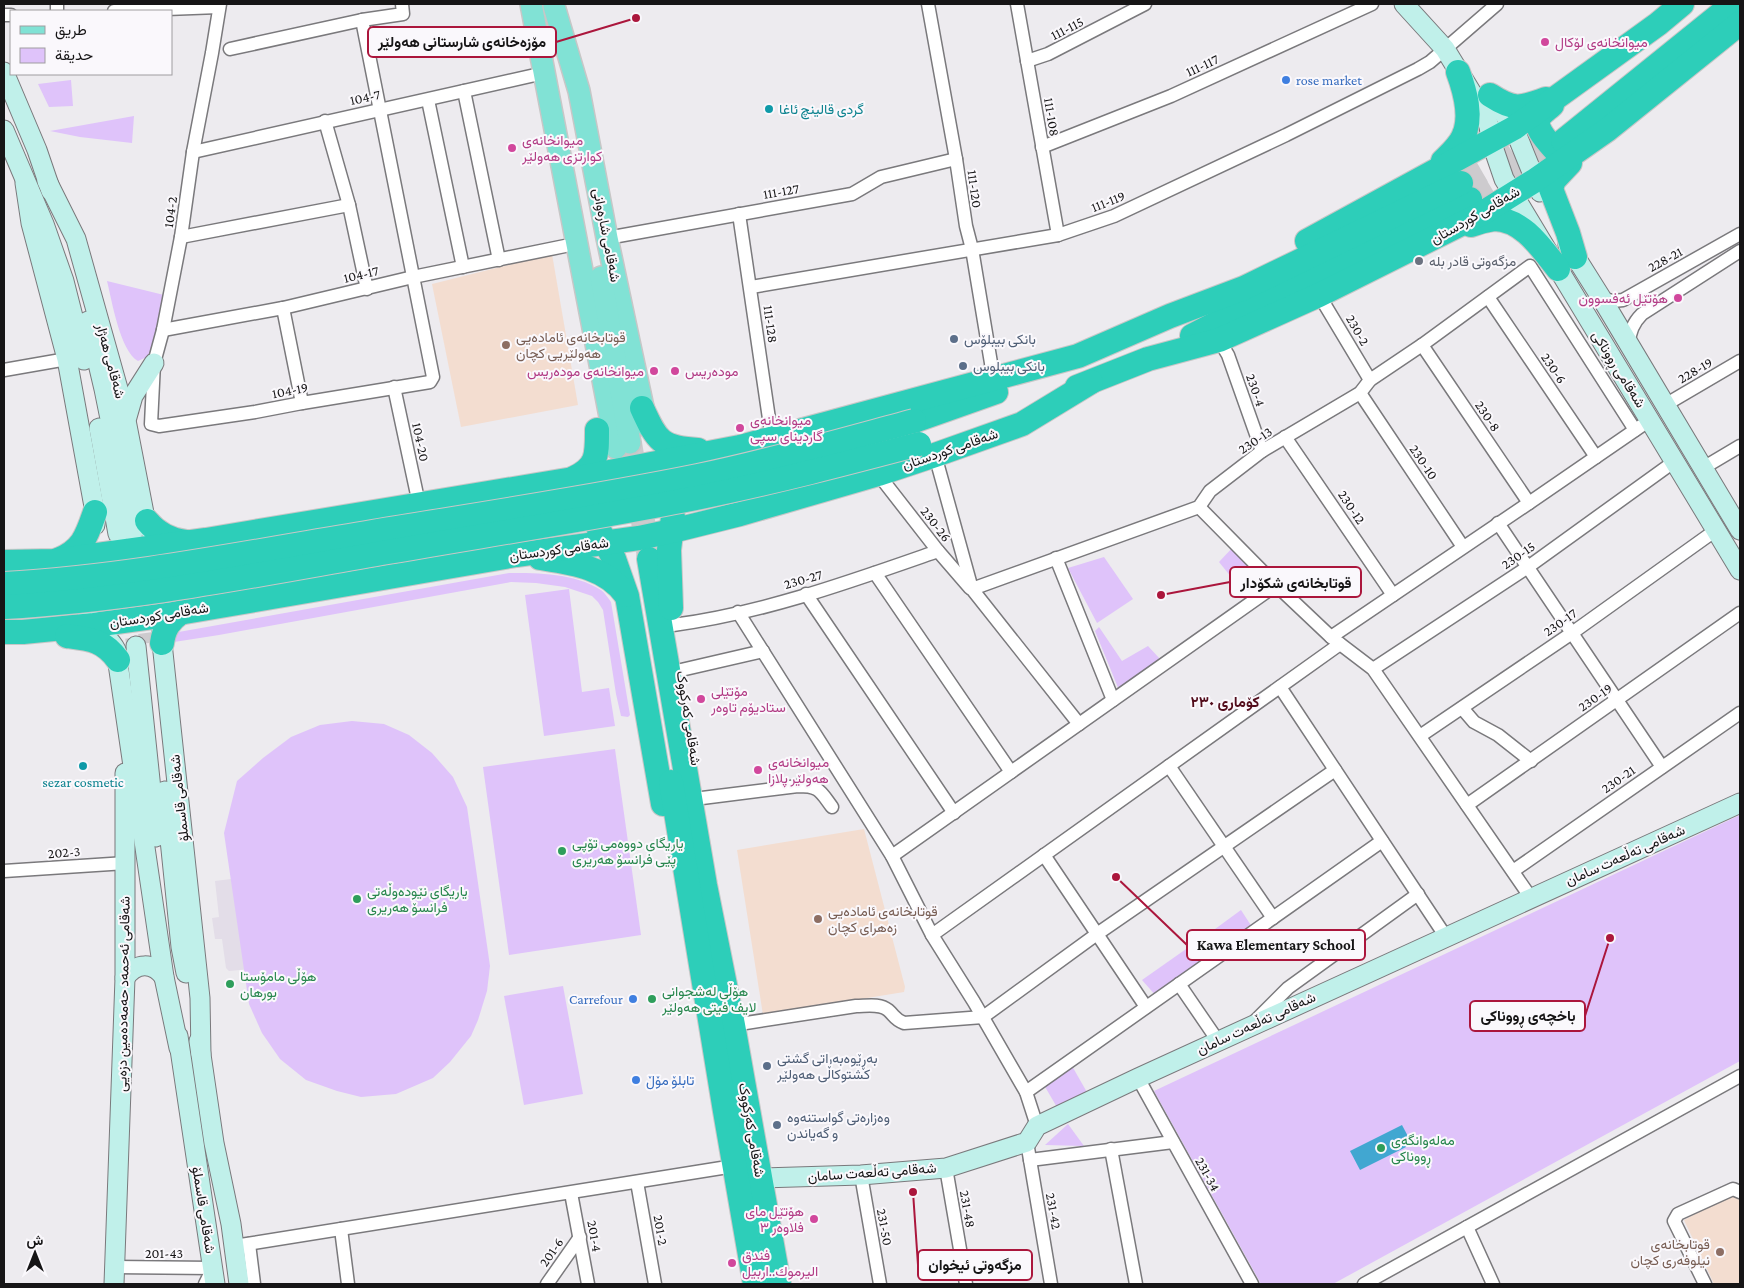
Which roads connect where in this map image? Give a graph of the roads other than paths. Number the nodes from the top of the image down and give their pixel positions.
1 (402, 4) edge
2 (531, 4) edge
3 (928, 4) edge
4 (1017, 4) edge
5 (1145, 4) edge
6 (1372, 4) edge
7 (1404, 4) edge
8 (1497, 4) edge
9 (1682, 4) edge
10 (1707, 4) edge
11 (1733, 4) edge
12 (554, 5) edge
13 (219, 6) edge
14 (135, 10) edge
15 (362, 20) junction
16 (1740, 23) edge
17 (230, 49) dead end
18 (1452, 60) junction
19 (1027, 61) junction
20 (1593, 70) junction
21 (4, 72) edge
22 (544, 73) junction
23 (464, 91) junction
24 (1564, 92) junction
25 (1490, 94) junction
26 (428, 100) junction
27 (380, 109) junction
28 (325, 121) junction
29 (1514, 128) junction
30 (4, 130) edge
31 (1607, 130) junction
32 (1491, 142) junction
33 (1042, 147) junction
34 (193, 152) junction
35 (956, 160) junction
36 (10, 163) edge
37 (1427, 175) junction
38 (48, 180) junction
39 (1534, 180) junction
40 (25, 183) junction
41 (1512, 194) junction
42 (349, 205) junction
43 (739, 214) junction
44 (1740, 234) edge
45 (1058, 235) junction
46 (182, 237) junction
47 (607, 238) junction
48 (1429, 241) junction
49 (565, 246) junction
50 (972, 249) junction
51 (1740, 251) edge
52 (498, 260) junction
53 (1566, 263) junction
54 (463, 267) junction
55 (413, 277) junction
56 (750, 286) junction
57 (367, 289) junction
58 (1319, 295) junction
59 (1488, 297) junction
60 (1602, 299) junction
61 (283, 308) junction
62 (1170, 316) junction
63 (163, 330) junction
64 (1219, 340) junction
65 (1629, 344) junction
66 (1422, 345) junction
67 (1078, 356) junction
68 (67, 359) junction
69 (1148, 359) junction
70 (1740, 361) edge
71 (154, 363) junction
72 (112, 364) junction
73 (4, 370) edge
74 (992, 378) junction
75 (1370, 380) junction
76 (394, 387) junction
77 (1360, 393) junction
78 (302, 402) junction
79 (1665, 405) junction
80 (642, 408) junction
81 (1650, 419) junction
82 (126, 421) junction
83 (151, 424) joint
84 (598, 430) joint
85 (1635, 430) junction
86 (1285, 437) junction
87 (772, 438) junction
88 (1740, 446) edge
89 (740, 447) junction
90 (927, 450) junction
91 (1262, 451) junction
92 (1596, 456) junction
93 (664, 461) junction
94 (1675, 461) junction
95 (1703, 468) junction
96 (878, 474) junction
97 (584, 477) junction
98 (419, 504) junction
99 (1529, 504) junction
100 (1199, 507) junction
101 (95, 512) junction
102 (740, 514) junction
103 (1498, 523) junction
104 (133, 529) junction
105 (1716, 530) junction
106 (1740, 530) edge
107 (672, 531) junction
108 (193, 542) junction
109 (605, 542) junction
110 (1463, 547) junction
111 (156, 548) junction
112 (938, 551) junction
113 (516, 555) junction
114 (86, 557) junction
115 (1056, 558) junction
116 (642, 560) tunnel mouth
117 (54, 561) junction
118 (4, 562) edge
119 (1528, 567) junction
120 (1740, 570) edge
121 (874, 573) junction
122 (4, 584) edge
123 (1276, 585) junction
124 (972, 589) junction
125 (806, 594) junction
126 (1393, 595) junction
127 (627, 596) junction
128 (4, 607) edge
129 (738, 612) junction
130 (1740, 613) edge
131 (174, 614) junction
132 (672, 614) junction
133 (94, 625) junction
134 (13, 632) edge
135 (1572, 633) junction
136 (1336, 641) junction
137 (141, 648) junction
138 (762, 651) junction
139 (1373, 669) junction
140 (681, 670) junction
141 (1280, 687) junction
142 (1113, 700) junction
143 (1617, 700) junction
144 (125, 703) junction
145 (1462, 708) junction
146 (1740, 713) edge
147 (1079, 724) junction
148 (1420, 736) junction
149 (1531, 761) junction
150 (1169, 766) junction
151 (1662, 767) junction
152 (1335, 770) junction
153 (1011, 772) junction
154 (702, 798) junction
155 (1740, 803) edge
156 (1467, 805) junction
157 (832, 807) dead end
158 (954, 812) junction
159 (1382, 841) junction
160 (1224, 846) junction
161 (1044, 855) junction
162 (892, 856) junction
163 (126, 863) junction
164 (1513, 871) junction
165 (4, 872) edge
166 (1418, 894) junction
167 (1531, 898) junction
168 (1273, 918) junction
169 (1097, 934) junction
170 (932, 935) junction
171 (1446, 937) junction
172 (713, 976) junction
173 (164, 977) junction
174 (125, 978) junction
175 (1178, 984) junction
176 (1146, 1007) junction
177 (983, 1017) junction
178 (733, 1025) junction
179 (1249, 1026) junction
180 (1218, 1041) junction
181 (179, 1048) junction
182 (1740, 1076) edge
183 (1138, 1078) junction
184 (1026, 1092) junction
185 (1038, 1126) junction
186 (1173, 1142) junction
187 (1111, 1149) junction
188 (1028, 1151) junction
189 (734, 1166) junction
190 (946, 1168) junction
191 (860, 1175) junction
192 (760, 1178) junction
193 (637, 1182) junction
194 (571, 1192) junction
195 (1740, 1192) edge
196 (1467, 1228) junction
197 (341, 1229) junction
198 (580, 1237) junction
199 (242, 1245) junction
200 (114, 1276) edge
201 (211, 1279) edge
202 (239, 1284) edge
203 (254, 1284) edge
204 (348, 1284) edge
205 (547, 1284) edge
206 (588, 1284) edge
207 (655, 1284) edge
208 (755, 1284) edge
209 (779, 1284) edge
210 (880, 1284) edge
211 (966, 1284) edge
212 (1051, 1284) edge
213 (1136, 1284) edge
214 (1252, 1284) edge
215 (1364, 1284) edge
216 (1493, 1284) edge
217 (1705, 1284) edge

1 - 15 street
2 - 22 main road, شەقامی شارەوانی
3 - 35 street, 111-120
4 - 19 street, 111-108
5 - 19 street, 111-115
6 - 33 street, 111-117
7 - 18 main road
8 - 18 street, 111-119
9 - 20 highway, شەقامی کوردستان
10 - 11 highway
12 - 22 main road, شەقامی شارەوانی
12 - 47 main road, شەقامی شارەوانی
13 - 14 street
13 - 34 street, 104-2
15 - 17 street
15 - 27 street
16 - 31 highway, شەقامی کوردستان
18 - 25 main road, شەقامی ڕووناکی
18 - 32 main road, شەقامی ڕووناکی
18 - 37 highway
18 - 45 street, 111-119
19 - 33 street, 111-108
20 - 24 highway, شەقامی کوردستان
20 - 31 highway
21 - 38 main road, شەقامی هەژار
22 - 23 street, 104-7
22 - 49 main road, شەقامی شارەوانی
23 - 26 street, 104-7
23 - 52 street
24 - 25 highway
24 - 29 highway, شەقامی کوردستان
25 - 29 main road, شەقامی ڕووناکی
26 - 27 street, 104-7
26 - 54 street
27 - 28 street, 104-7
27 - 55 street
28 - 34 street, 104-7
28 - 42 street
29 - 32 highway, شەقامی کوردستان
29 - 39 main road, شەقامی ڕووناکی
30 - 36 main road, شەقامی هەژار
31 - 39 highway, شەقامی کوردستان
31 - 53 highway
32 - 37 highway, شەقامی کوردستان
32 - 41 main road, شەقامی ڕووناکی
33 - 45 street, 111-108
34 - 46 street, 104-2
35 - 43 street, 111-127
35 - 50 street, 111-120
36 - 40 main road, شەقامی هەژار
37 - 48 highway
37 - 62 highway, شەقامی کوردستان
38 - 72 main road, شەقامی هەژار
38 - 104 main road, شەقامی هەژار
39 - 41 highway, شەقامی کوردستان
39 - 53 main road, شەقامی ڕووناکی
40 - 68 main road, شەقامی هەژار
40 - 104 main road, شەقامی هەژار
41 - 48 highway, شەقامی کوردستان
41 - 53 main road, شەقامی ڕووناکی
42 - 46 street
42 - 57 street
43 - 47 street, 111-127
43 - 56 street, 111-128
44 - 60 street, 228-21
45 - 50 street, 111-119
46 - 63 street, 104-2
47 - 80 main road, شەقامی شارەوانی
48 - 53 highway
48 - 58 highway, شەقامی کوردستان
49 - 52 street, 104-17
49 - 84 main road, شەقامی شارەوانی
50 - 56 street, 111-119
50 - 74 street, 111-120
51 - 65 street
52 - 54 street, 104-17
53 - 60 main road, شەقامی ڕووناکی
53 - 81 main road, شەقامی ڕووناکی
54 - 55 street, 104-17
55 - 57 street, 104-17
55 - 76 street, 104-19
56 - 87 street, 111-128
57 - 61 street, 104-17
58 - 64 highway, شەقامی کوردستان
58 - 75 street, 230-2
59 - 66 street, 230-13
59 - 85 street, 230-13
59 - 92 street, 230-6
60 - 65 main road, شەقامی ڕووناکی
61 - 63 street, 104-17
61 - 78 street
62 - 67 highway, شەقامی کوردستان
62 - 69 highway, شەقامی کوردستان
63 - 71 street, 104-2
64 - 69 highway, شەقامی کوردستان
64 - 91 street, 230-4
65 - 79 main road, شەقامی ڕووناکی
66 - 75 street, 230-13
66 - 99 street, 230-8
67 - 74 highway, شەقامی کوردستان
67 - 122 highway, شەقامی کوردستان, bridge
68 - 73 street
68 - 101 main road, شەقامی هەژار
69 - 90 highway, شەقامی کوردستان
70 - 79 street, 228-19
71 - 72 main road
71 - 82 main road
71 - 83 street, 104-2
72 - 82 main road, شەقامی هەژار
74 - 87 highway, شەقامی کوردستان
75 - 77 street, 230-13
76 - 78 street, 104-19
76 - 98 street, 104-20
77 - 86 street, 230-13
77 - 110 street, 230-10
78 - 83 street, 104-19
79 - 95 main road, شەقامی ڕووناکی
80 - 89 highway
80 - 93 main road, شەقامی شارەوانی
81 - 85 street
81 - 94 main road, شەقامی ڕووناکی
82 - 104 main road, شەقامی هەژار
84 - 97 highway
85 - 92 street
86 - 91 street, 230-13
86 - 126 street, 230-12
87 - 89 highway, شەقامی کوردستان
88 - 95 street
89 - 93 highway, شەقامی کوردستان
90 - 96 highway, شەقامی کوردستان
90 - 124 street
90 - 128 highway, شەقامی کوردستان, bridge
91 - 100 street, 230-13
92 - 99 street
93 - 97 highway, شەقامی کوردستان
93 - 107 highway, شەقامی کەرکووک
94 - 105 main road, شەقامی ڕووناکی
94 - 119 street, 230-15
95 - 106 main road, شەقامی ڕووناکی
96 - 102 highway, شەقامی کوردستان
96 - 112 street, 230-26
97 - 98 highway, شەقامی کوردستان
97 - 109 highway, شەقامی کەرکووک
98 - 108 highway, شەقامی کوردستان
99 - 103 street
100 - 115 street
100 - 123 street
101 - 114 main road, شەقامی هەژار
101 - 117 highway
102 - 107 highway, شەقامی کوردستان
102 - 132 highway
103 - 110 street
103 - 119 street
104 - 108 highway
104 - 111 main road, شەقامی هەژار
105 - 120 main road, شەقامی ڕووناکی
105 - 135 street, 230-17
107 - 109 highway, شەقامی کوردستان
107 - 132 highway, شەقامی کەرکووک
108 - 111 highway, شەقامی کوردستان
109 - 113 highway, شەقامی کوردستان
109 - 127 highway, شەقامی کەرکووک
110 - 126 street
111 - 114 highway, شەقامی کوردستان
111 - 131 main road
112 - 121 street, 230-27
112 - 124 street, 230-26
113 - 127 highway
113 - 131 highway, شەقامی کوردستان
114 - 117 highway, شەقامی کوردستان
114 - 133 main road, شەقامی قاسملۆ
115 - 124 street
115 - 142 street
116 - 172 highway, شەقامی کەرکووک
117 - 118 highway, شەقامی کوردستان
119 - 135 street
119 - 139 street, 230-15
121 - 125 street, 230-27
121 - 153 street
123 - 136 street
123 - 142 street
124 - 147 street, 230-26
125 - 129 street, 230-27
125 - 158 street
126 - 136 street
127 - 172 highway, شەقامی کەرکووک
129 - 132 street, 230-27
129 - 138 street
130 - 143 street, 230-19
131 - 133 highway, شەقامی کوردستان
131 - 137 highway
132 - 140 highway, شەقامی کەرکووک
133 - 134 highway, شەقامی کوردستان
133 - 137 main road, شەقامی قاسملۆ
134 - 137 highway
135 - 143 street
135 - 145 street, 230-17
136 - 139 street
136 - 141 street
137 - 144 main road, شەقامی قاسملۆ
137 - 181 main road, شەقامی قاسملۆ
137 - 199 main road, شەقامی قاسملۆ
138 - 140 street
138 - 162 street
139 - 148 street
140 - 154 highway, شەقامی کەرکووک
141 - 150 street
141 - 152 street
142 - 147 street
143 - 149 street, 230-19
143 - 151 street
144 - 163 main road, شەقامی ئەحمەد حەمەدەمین دزەیی
144 - 173 main road, شەقامی قاسملۆ
145 - 148 street, 230-17
145 - 149 street
146 - 151 street, 230-21
147 - 153 street
148 - 156 street
149 - 156 street, 230-19
150 - 160 street
150 - 161 street
151 - 164 street, 230-21
152 - 159 street
152 - 160 street
153 - 158 street
154 - 157 street
154 - 172 highway, شەقامی کەرکووک
155 - 167 main road, شەقامی تەڵعەت سامان
156 - 164 street
158 - 162 street
159 - 166 street
159 - 168 street
160 - 168 street
160 - 169 street
161 - 169 street
161 - 170 street
162 - 170 street
163 - 165 street, 202-3
163 - 174 main road, شەقامی ئەحمەد حەمەدەمین دزەیی
164 - 167 street
166 - 171 street
166 - 179 street
167 - 171 main road, شەقامی تەڵعەت سامان
168 - 175 street
169 - 176 street
169 - 177 street
170 - 177 street
171 - 179 main road, شەقامی تەڵعەت سامان
172 - 178 highway, شەقامی کەرکووک
172 - 189 highway, شەقامی کەرکووک
173 - 174 main road
173 - 181 main road, شەقامی قاسملۆ
174 - 200 main road, شەقامی ئەحمەد حەمەدەمین دزەیی
175 - 176 street
175 - 180 street
176 - 184 street
177 - 178 street
177 - 184 street
178 - 192 highway, شەقامی کەرکووک
179 - 180 main road, شەقامی تەڵعەت سامان
180 - 183 main road, شەقامی تەڵعەت سامان
181 - 201 main road, شەقامی قاسملۆ
182 - 196 street
183 - 185 main road, شەقامی تەڵعەت سامان
183 - 186 street, 231-34
184 - 185 street
185 - 188 main road, شەقامی تەڵعەت سامان
186 - 187 street
186 - 214 street, 231-34
187 - 188 street
187 - 213 street
188 - 190 main road, شەقامی تەڵعەت سامان
188 - 212 street, 231-42
189 - 193 street
189 - 208 highway, شەقامی کەرکووک
190 - 191 main road, شەقامی تەڵعەت سامان
190 - 211 street, 231-48
191 - 192 main road, شەقامی تەڵعەت سامان
191 - 210 street, 231-50
192 - 209 highway, شەقامی کەرکووک
193 - 194 street
193 - 207 street, 201-2
194 - 197 street
194 - 198 street, 201-4
195 - 217 street
196 - 215 street
196 - 216 street
197 - 199 street
197 - 204 street
198 - 205 street, 201-6
198 - 206 street, 201-4
199 - 202 main road, شەقامی قاسملۆ
199 - 203 street
200 - 201 street, 201-43

